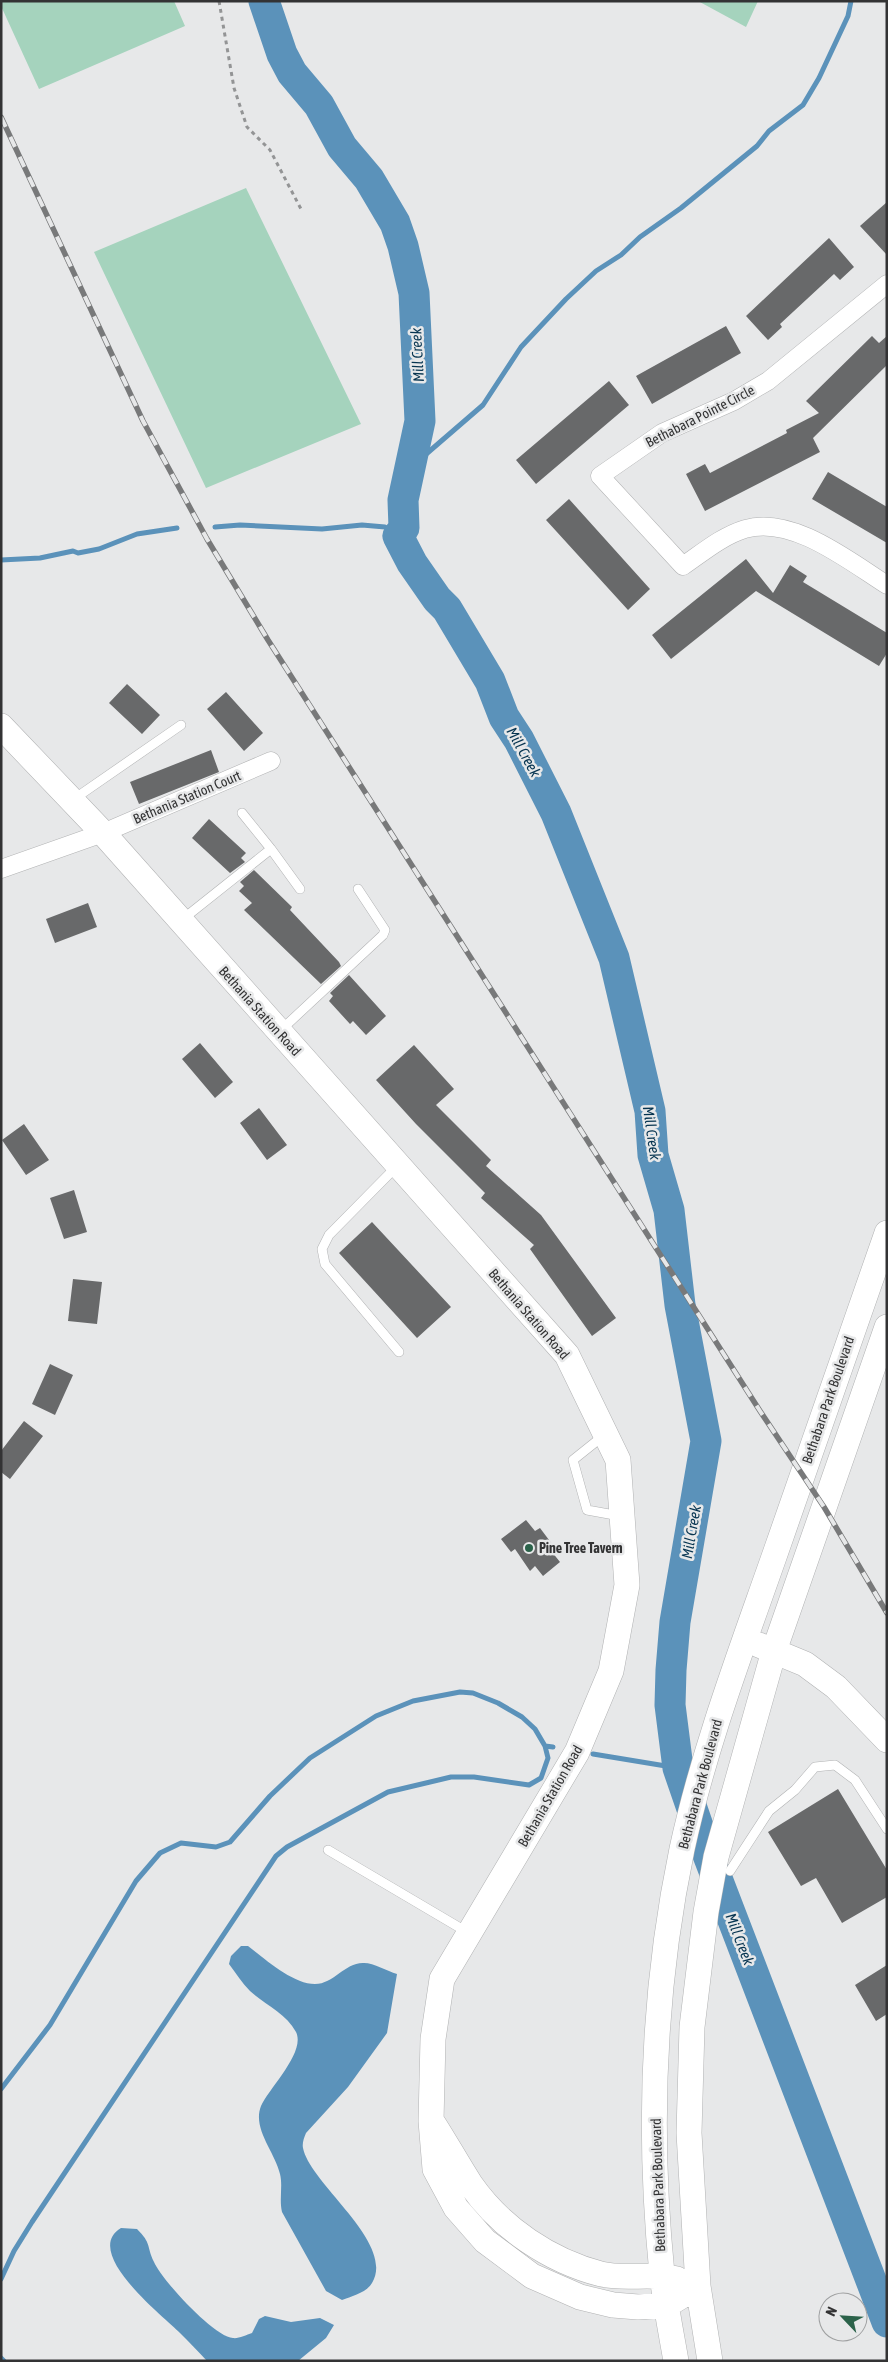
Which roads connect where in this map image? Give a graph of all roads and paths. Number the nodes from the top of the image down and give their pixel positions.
1 (219, 1) edge
2 (301, 209) dead end
3 (887, 284) edge
4 (887, 586) edge
5 (181, 725) dead end
6 (1, 726) edge
7 (271, 761) dead end
8 (72, 801) junction
9 (242, 813) dead end
10 (102, 833) junction
11 (271, 849) junction
12 (1, 869) edge
13 (300, 889) dead end
14 (358, 889) dead end
15 (181, 921) junction
16 (279, 1032) junction
17 (398, 1165) junction
18 (887, 1233) edge
19 (887, 1327) edge
20 (399, 1352) dead end
21 (605, 1434) junction
22 (622, 1516) junction
23 (745, 1640) junction
24 (774, 1651) junction
25 (887, 1740) edge
26 (887, 1829) edge
27 (328, 1850) dead end
28 (730, 1871) dead end
29 (469, 1933) junction
30 (431, 2121) junction
31 (662, 2275) junction
32 (698, 2286) junction
33 (667, 2305) junction
34 (676, 2361) edge
35 (710, 2361) edge

1 - 2 path
3 - 4 street, Bethabara Pointe Circle
5 - 8 lane
6 - 8 street, Bethania Station Road
7 - 10 street, Bethania Station Court
8 - 10 street, Bethania Station Road
9 - 11 lane
10 - 12 street, Bethania Station Court
10 - 15 street, Bethania Station Road
11 - 13 lane
11 - 15 lane
14 - 16 lane
15 - 16 street, Bethania Station Road
16 - 17 street, Bethania Station Road
17 - 20 lane
17 - 21 street, Bethania Station Road
18 - 23 street, Bethabara Park Boulevard
19 - 24 street
21 - 22 street, Bethania Station Road
21 - 22 lane
22 - 29 street, Bethania Station Road
23 - 24 street
23 - 31 street, Bethabara Park Boulevard
24 - 25 street
24 - 32 street
26 - 28 lane
27 - 29 lane
29 - 30 street, Bethania Station Road
30 - 31 street
30 - 33 street, Bethania Station Road
31 - 32 street
31 - 33 street, Bethabara Park Boulevard
32 - 33 street
32 - 35 street
33 - 34 street, Bethabara Park Boulevard

